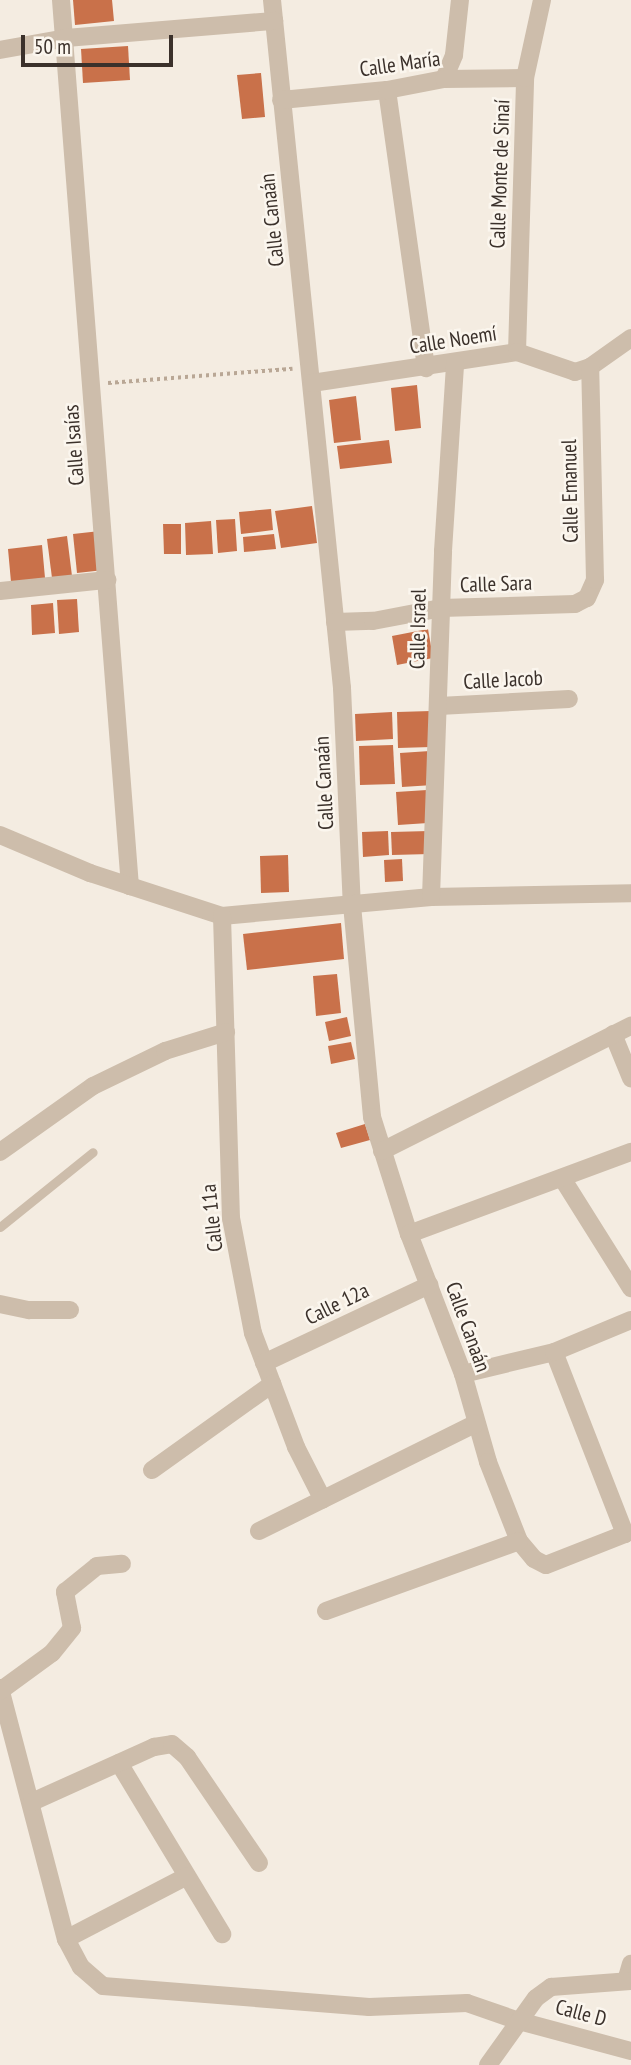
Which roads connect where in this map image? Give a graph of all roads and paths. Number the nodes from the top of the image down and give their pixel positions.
1 (61, 0) edge
2 (272, 0) edge
3 (460, 0) edge
4 (542, 0) edge
5 (274, 21) junction
6 (66, 38) junction
7 (0, 50) edge
8 (525, 78) junction
9 (444, 79) junction
10 (387, 90) junction
11 (281, 100) junction
12 (631, 338) edge
13 (517, 352) junction
14 (455, 363) junction
15 (590, 367) junction
16 (426, 368) junction
17 (311, 375) junction
18 (92, 384) junction
19 (107, 580) junction
20 (0, 591) edge
21 (575, 604) joint
22 (441, 608) junction
23 (335, 622) junction
24 (569, 699) dead end
25 (439, 706) junction
26 (0, 835) edge
27 (130, 886) junction
28 (631, 893) edge
29 (431, 897) junction
30 (352, 905) junction
31 (222, 916) junction
32 (631, 1026) edge
33 (226, 1032) junction
34 (613, 1034) junction
35 (631, 1078) edge
36 (382, 1150) junction
37 (0, 1152) edge
38 (93, 1152) dead end
39 (631, 1152) edge
40 (562, 1178) junction
41 (0, 1227) edge
42 (409, 1234) junction
43 (429, 1285) junction
44 (631, 1288) edge
45 (0, 1304) edge
46 (71, 1310) dead end
47 (631, 1320) edge
48 (554, 1352) junction
49 (264, 1363) junction
50 (463, 1374) junction
51 (272, 1384) junction
52 (475, 1424) junction
53 (152, 1470) dead end
54 (323, 1500) junction
55 (259, 1531) dead end
56 (628, 1533) edge
57 (519, 1541) junction
58 (122, 1564) dead end
59 (326, 1611) dead end
60 (1, 1690) edge
61 (119, 1763) junction
62 (32, 1802) junction
63 (259, 1863) dead end
64 (187, 1875) junction
65 (222, 1934) dead end
66 (66, 1939) junction
67 (629, 1975) edge
68 (519, 2021) junction
69 (631, 2052) edge
70 (488, 2065) edge

1 - 6 street, Calle Isaías
2 - 5 street, Calle Canaán
3 - 9 street
4 - 8 street, Calle Monte de Sinaí
5 - 6 street
5 - 11 street, Calle Canaán
6 - 7 street
6 - 18 street, Calle Isaías
8 - 9 street, Calle María
8 - 13 street, Calle Monte de Sinaí
9 - 10 street, Calle María
10 - 11 street, Calle María
10 - 16 street
11 - 17 street, Calle Canaán
12 - 15 street
13 - 14 street, Calle Noemí
13 - 15 street, Calle Noemí
14 - 16 street, Calle Noemí
14 - 22 street, Calle Israel
15 - 21 street, Calle Emanuel
16 - 17 street, Calle Noemí
17 - 18 path
17 - 23 street, Calle Canaán
18 - 19 street, Calle Isaías
19 - 20 street
19 - 27 street, Calle Isaías
21 - 22 street, Calle Sara
22 - 23 street, Calle Sara
22 - 25 street, Calle Israel
23 - 30 street, Calle Canaán
24 - 25 street, Calle Jacob
25 - 29 street, Calle Israel
26 - 27 street
27 - 31 street
28 - 29 street
29 - 30 street
30 - 31 street
30 - 36 street, Calle Canaán
31 - 33 street, Calle 11a
32 - 34 street
33 - 37 street
33 - 49 street, Calle 11a
34 - 35 street
34 - 36 street
36 - 42 street, Calle Canaán
38 - 41 lane
39 - 40 street
40 - 42 street
40 - 44 street
42 - 43 street, Calle Canaán
43 - 49 street, Calle 12a
43 - 50 street, Calle Canaán
45 - 46 street
47 - 48 street
48 - 50 street
48 - 56 street
49 - 51 street, Calle 11a
50 - 52 street, Calle Canaán
51 - 53 street
51 - 54 street, Calle 11a
52 - 54 street
52 - 57 street, Calle Canaán
54 - 55 street
56 - 57 street
57 - 59 street
58 - 60 street
60 - 62 street, Calle D
61 - 62 street
61 - 63 street
61 - 64 street
62 - 66 street, Calle D
64 - 65 street
64 - 66 street
66 - 68 street, Calle D
67 - 68 street
68 - 69 street, Calle D
68 - 70 street

